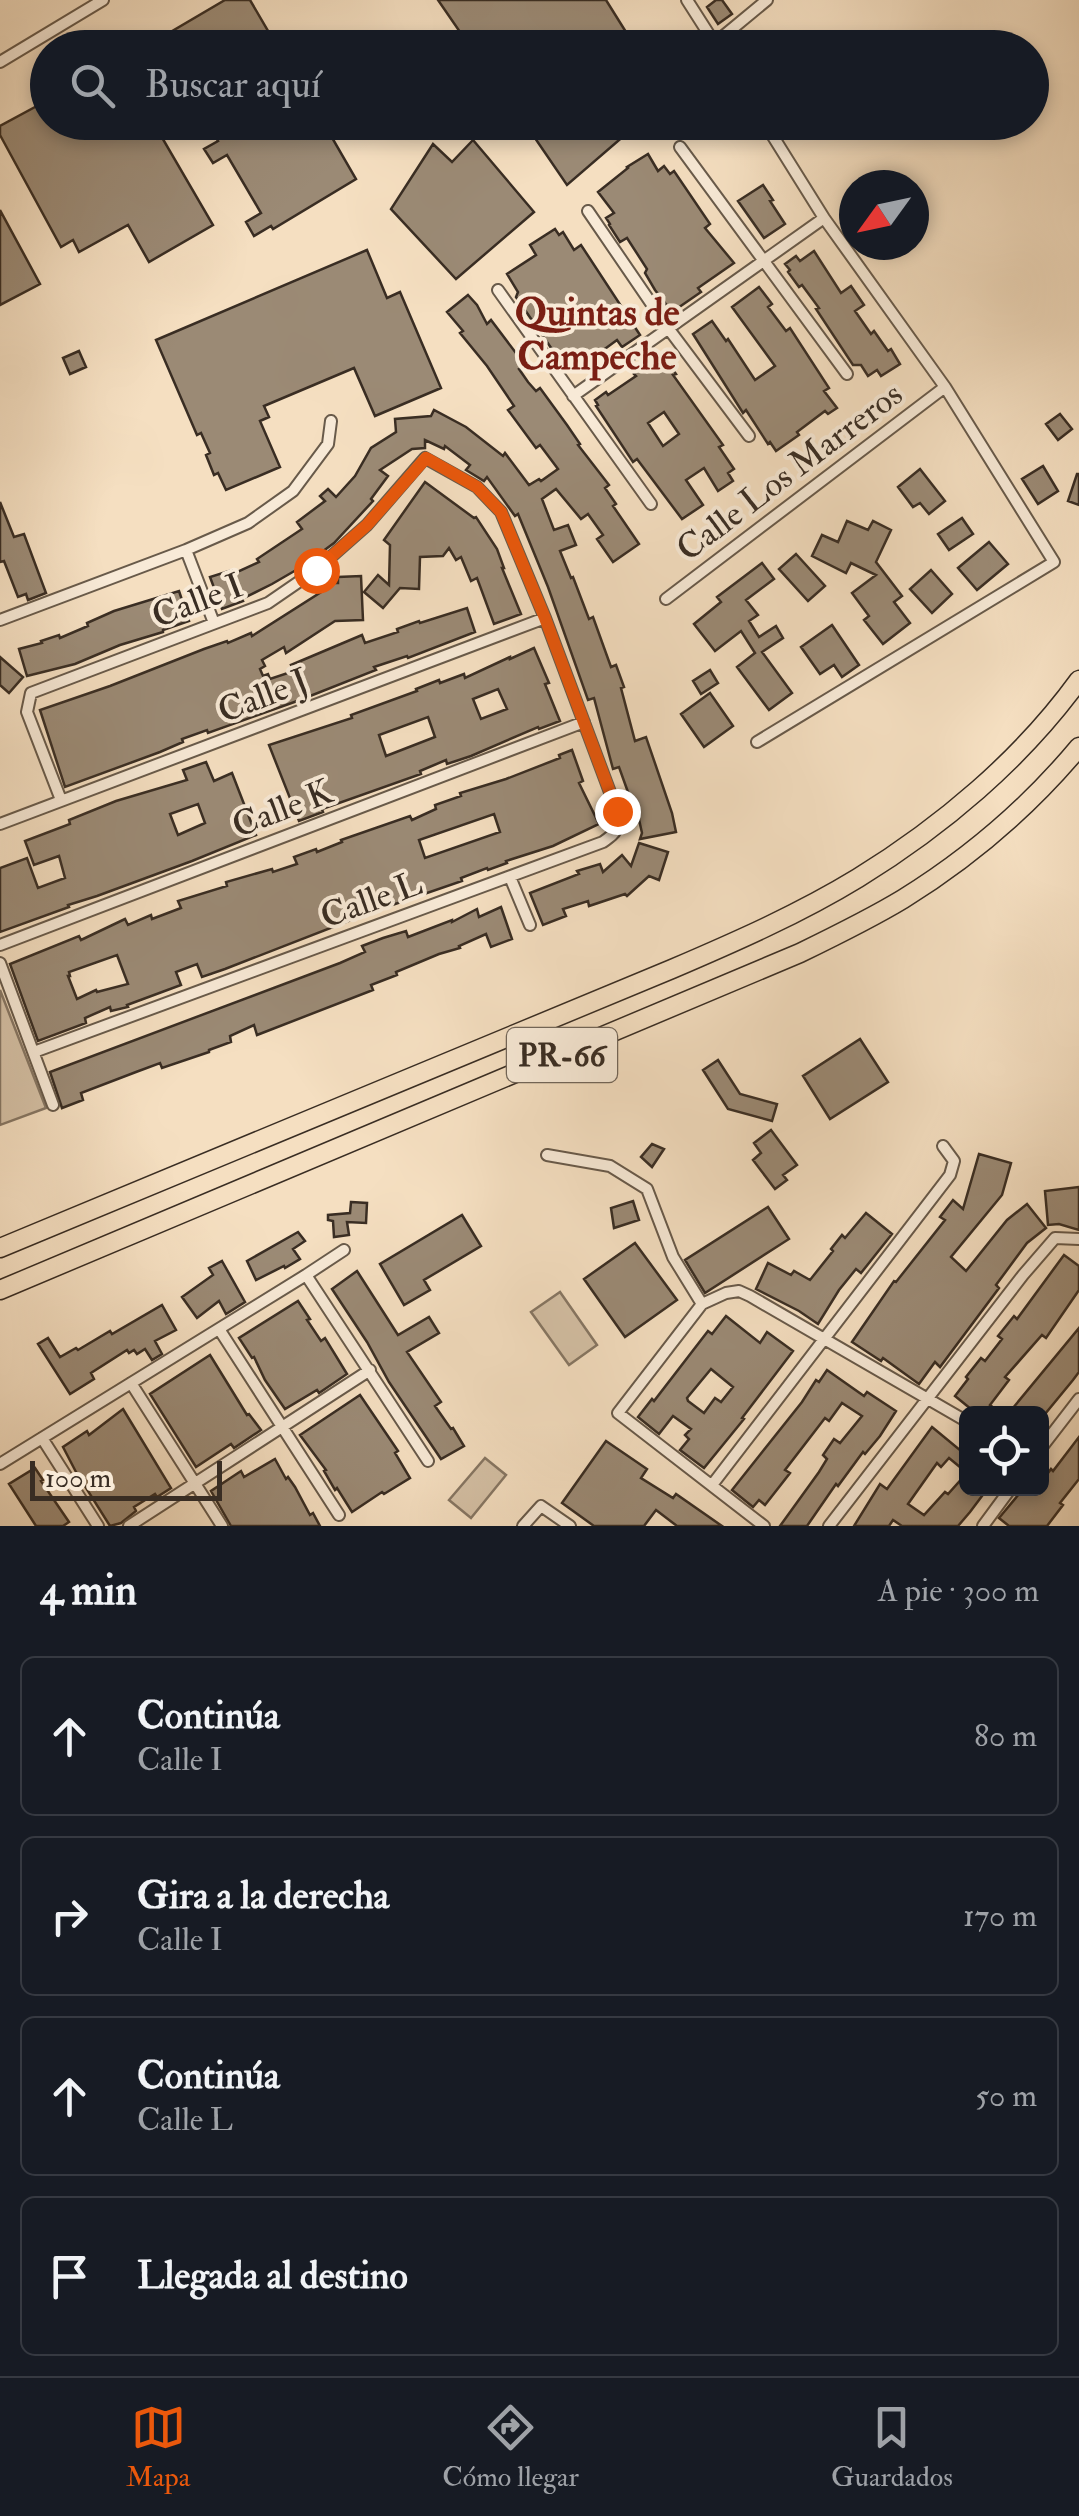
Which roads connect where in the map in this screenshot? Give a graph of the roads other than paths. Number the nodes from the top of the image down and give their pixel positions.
1 (104, 0) edge
2 (686, 0) edge
3 (766, 0) edge
4 (54, 30) edge
5 (706, 30) edge
6 (733, 30) edge
7 (30, 44) edge
8 (0, 62) edge
9 (775, 140) edge
10 (680, 146) dead end
11 (588, 211) dead end
12 (824, 218) junction
13 (764, 260) junction
14 (498, 290) dead end
15 (668, 328) junction
16 (847, 374) dead end
17 (945, 387) junction
18 (573, 396) junction
19 (331, 422) dead end
20 (748, 436) dead end
21 (651, 504) dead end
22 (186, 550) junction
23 (666, 599) dead end
24 (545, 618) junction
25 (0, 620) edge
26 (214, 623) junction
27 (1079, 680) edge
28 (584, 722) junction
29 (757, 742) dead end
30 (1079, 747) edge
31 (61, 800) junction
32 (0, 824) edge
33 (510, 877) junction
34 (530, 924) dead end
35 (0, 944) edge
36 (0, 962) edge
37 (34, 1052) junction
38 (53, 1105) dead end
39 (944, 1146) dead end
40 (547, 1155) dead end
41 (1079, 1240) edge
42 (0, 1248) edge
43 (344, 1250) dead end
44 (306, 1275) junction
45 (5, 1289) edge
46 (702, 1304) junction
47 (219, 1329) junction
48 (824, 1339) junction
49 (370, 1370) junction
50 (131, 1383) junction
51 (927, 1399) junction
52 (1079, 1399) edge
53 (959, 1417) edge
54 (282, 1427) junction
55 (42, 1438) junction
56 (1049, 1438) edge
57 (428, 1461) dead end
58 (0, 1464) edge
59 (195, 1483) junction
60 (712, 1486) junction
61 (1005, 1496) edge
62 (339, 1515) dead end
63 (98, 1526) edge
64 (129, 1526) edge
65 (222, 1526) edge
66 (523, 1526) edge
67 (570, 1526) edge
68 (764, 1526) edge
69 (829, 1526) edge
70 (984, 1526) edge

1 - 4 street
2 - 5 street
3 - 6 street
7 - 8 street
9 - 12 street
10 - 13 street
11 - 15 street
12 - 13 street
12 - 17 street
13 - 15 street
13 - 16 street
14 - 18 street
15 - 18 street
15 - 20 street
17 - 23 street, Calle Los Marreros
17 - 29 street
18 - 21 street
19 - 22 street
22 - 25 street
22 - 26 street
24 - 26 street, Calle I
24 - 28 street, Calle I
24 - 31 street, Calle J
26 - 31 street, Calle I
27 - 42 highway, PR-66
28 - 33 street, Calle L
28 - 35 street, Calle K
30 - 45 highway, PR-66
31 - 32 street, Calle J
33 - 34 street
33 - 37 street, Calle L
36 - 37 street
37 - 38 street
39 - 48 street
40 - 46 street
41 - 51 street
43 - 44 street
44 - 47 street
44 - 49 street
46 - 48 street
46 - 60 street
47 - 50 street
47 - 54 street
48 - 51 street
48 - 60 street
49 - 54 street
49 - 57 street
50 - 55 street
50 - 59 street
51 - 53 street
51 - 69 street
52 - 56 street
54 - 59 street
54 - 62 street
55 - 58 street
55 - 63 street
59 - 64 street
59 - 65 street
60 - 68 street
61 - 70 street
66 - 67 street

